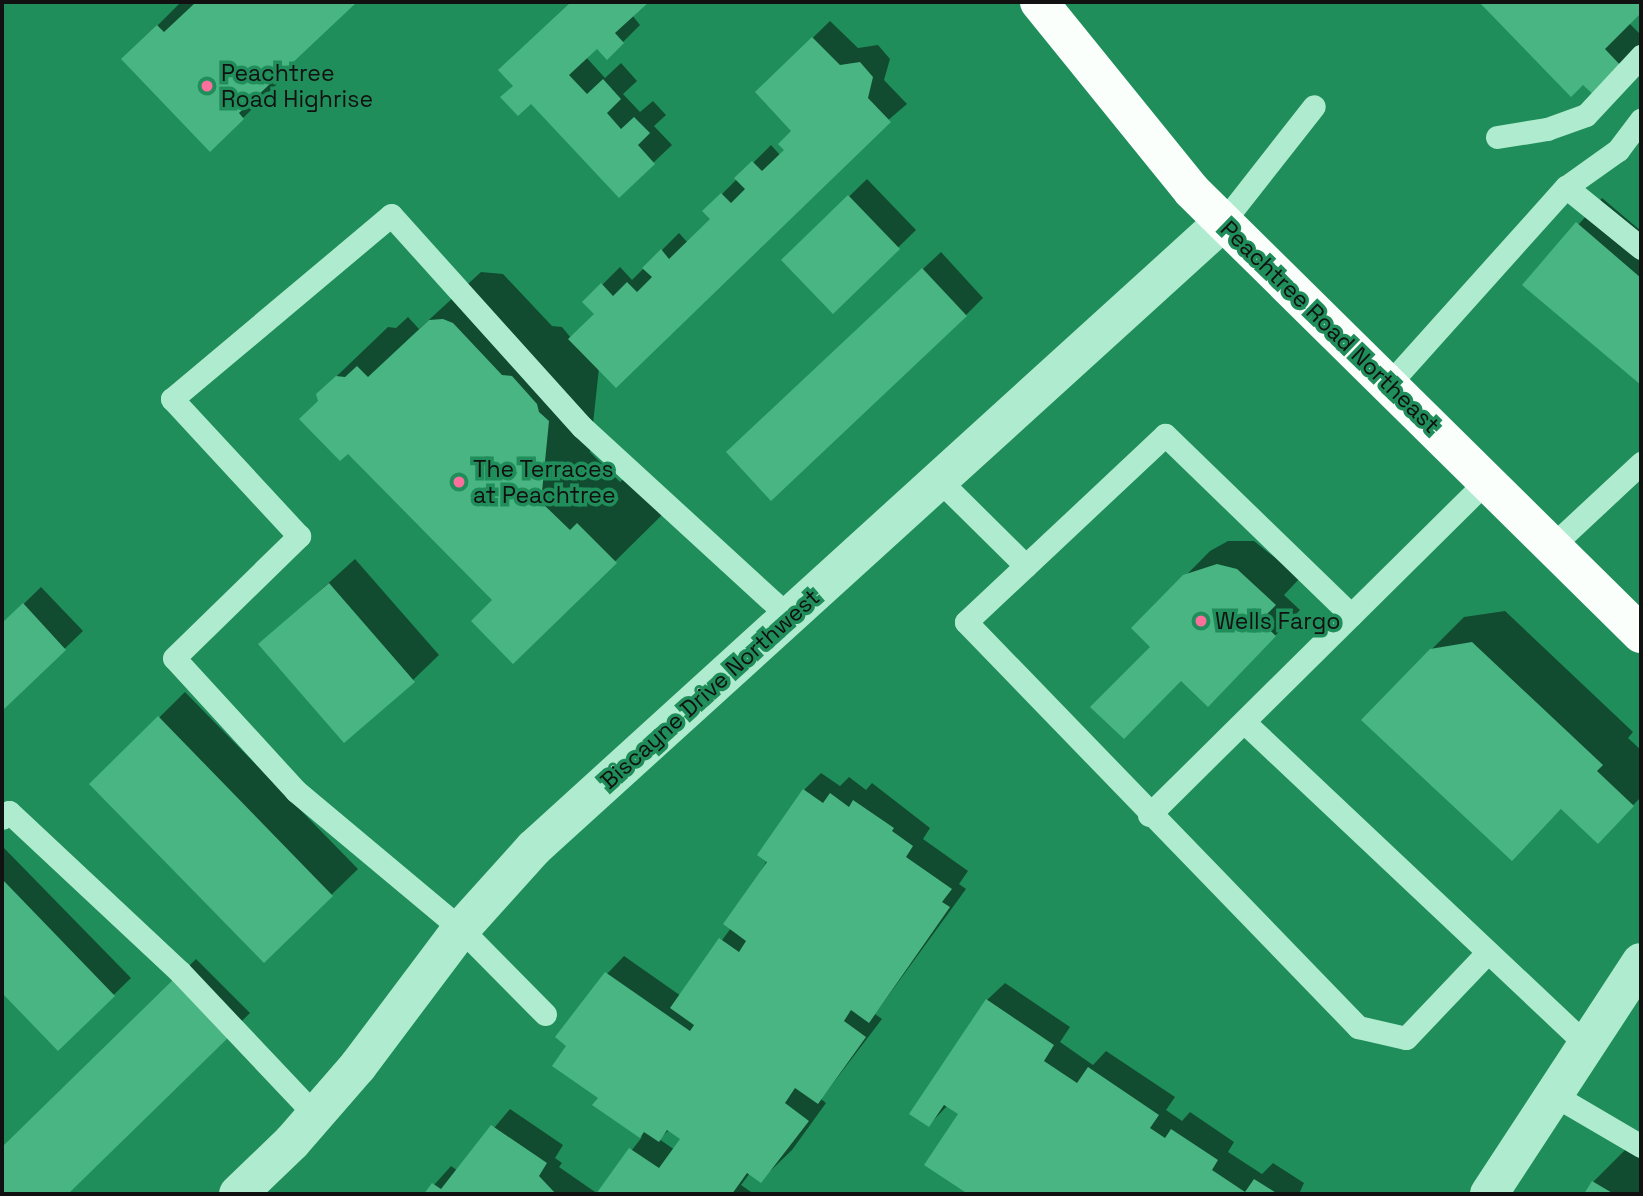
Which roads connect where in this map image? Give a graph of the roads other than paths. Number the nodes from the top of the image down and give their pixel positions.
1 (1039, 2) edge
2 (1641, 56) edge
3 (1314, 106) dead end
4 (1641, 120) edge
5 (1497, 137) dead end
6 (1566, 187) junction
7 (1223, 222) junction
8 (1641, 248) edge
9 (1389, 384) junction
10 (1641, 463) edge
11 (939, 480) junction
12 (1487, 481) junction
13 (1552, 546) junction
14 (1027, 566) junction
15 (1351, 615) junction
16 (789, 617) junction
17 (1641, 634) edge
18 (1244, 722) junction
19 (1149, 815) junction
20 (2, 818) edge
21 (461, 929) junction
22 (1487, 953) junction
23 (1641, 962) edge
24 (545, 1014) dead end
25 (1587, 1045) junction
26 (1554, 1095) junction
27 (315, 1115) junction
28 (1641, 1146) edge
29 (238, 1194) edge
30 (1489, 1194) edge

1 - 7 highway, Peachtree Road Northeast
2 - 5 lane
3 - 7 lane
4 - 6 lane
6 - 8 lane
6 - 9 lane
7 - 9 highway, Peachtree Road Northeast
7 - 11 street, Biscayne Drive Northwest
9 - 12 highway, Peachtree Road Northeast
10 - 13 lane
11 - 14 lane
11 - 16 street, Biscayne Drive Northwest
12 - 13 highway, Peachtree Road Northeast
12 - 15 lane
13 - 17 highway, Peachtree Road Northeast
14 - 15 lane
14 - 19 lane
15 - 18 lane
16 - 21 street, Biscayne Drive Northwest
16 - 21 lane
18 - 19 lane
18 - 22 lane
19 - 22 lane
20 - 27 lane
21 - 24 lane
21 - 27 street, Biscayne Drive Northwest
22 - 25 lane
23 - 25 street
25 - 26 street
26 - 28 lane
26 - 30 street
27 - 29 street, Biscayne Drive Northwest

